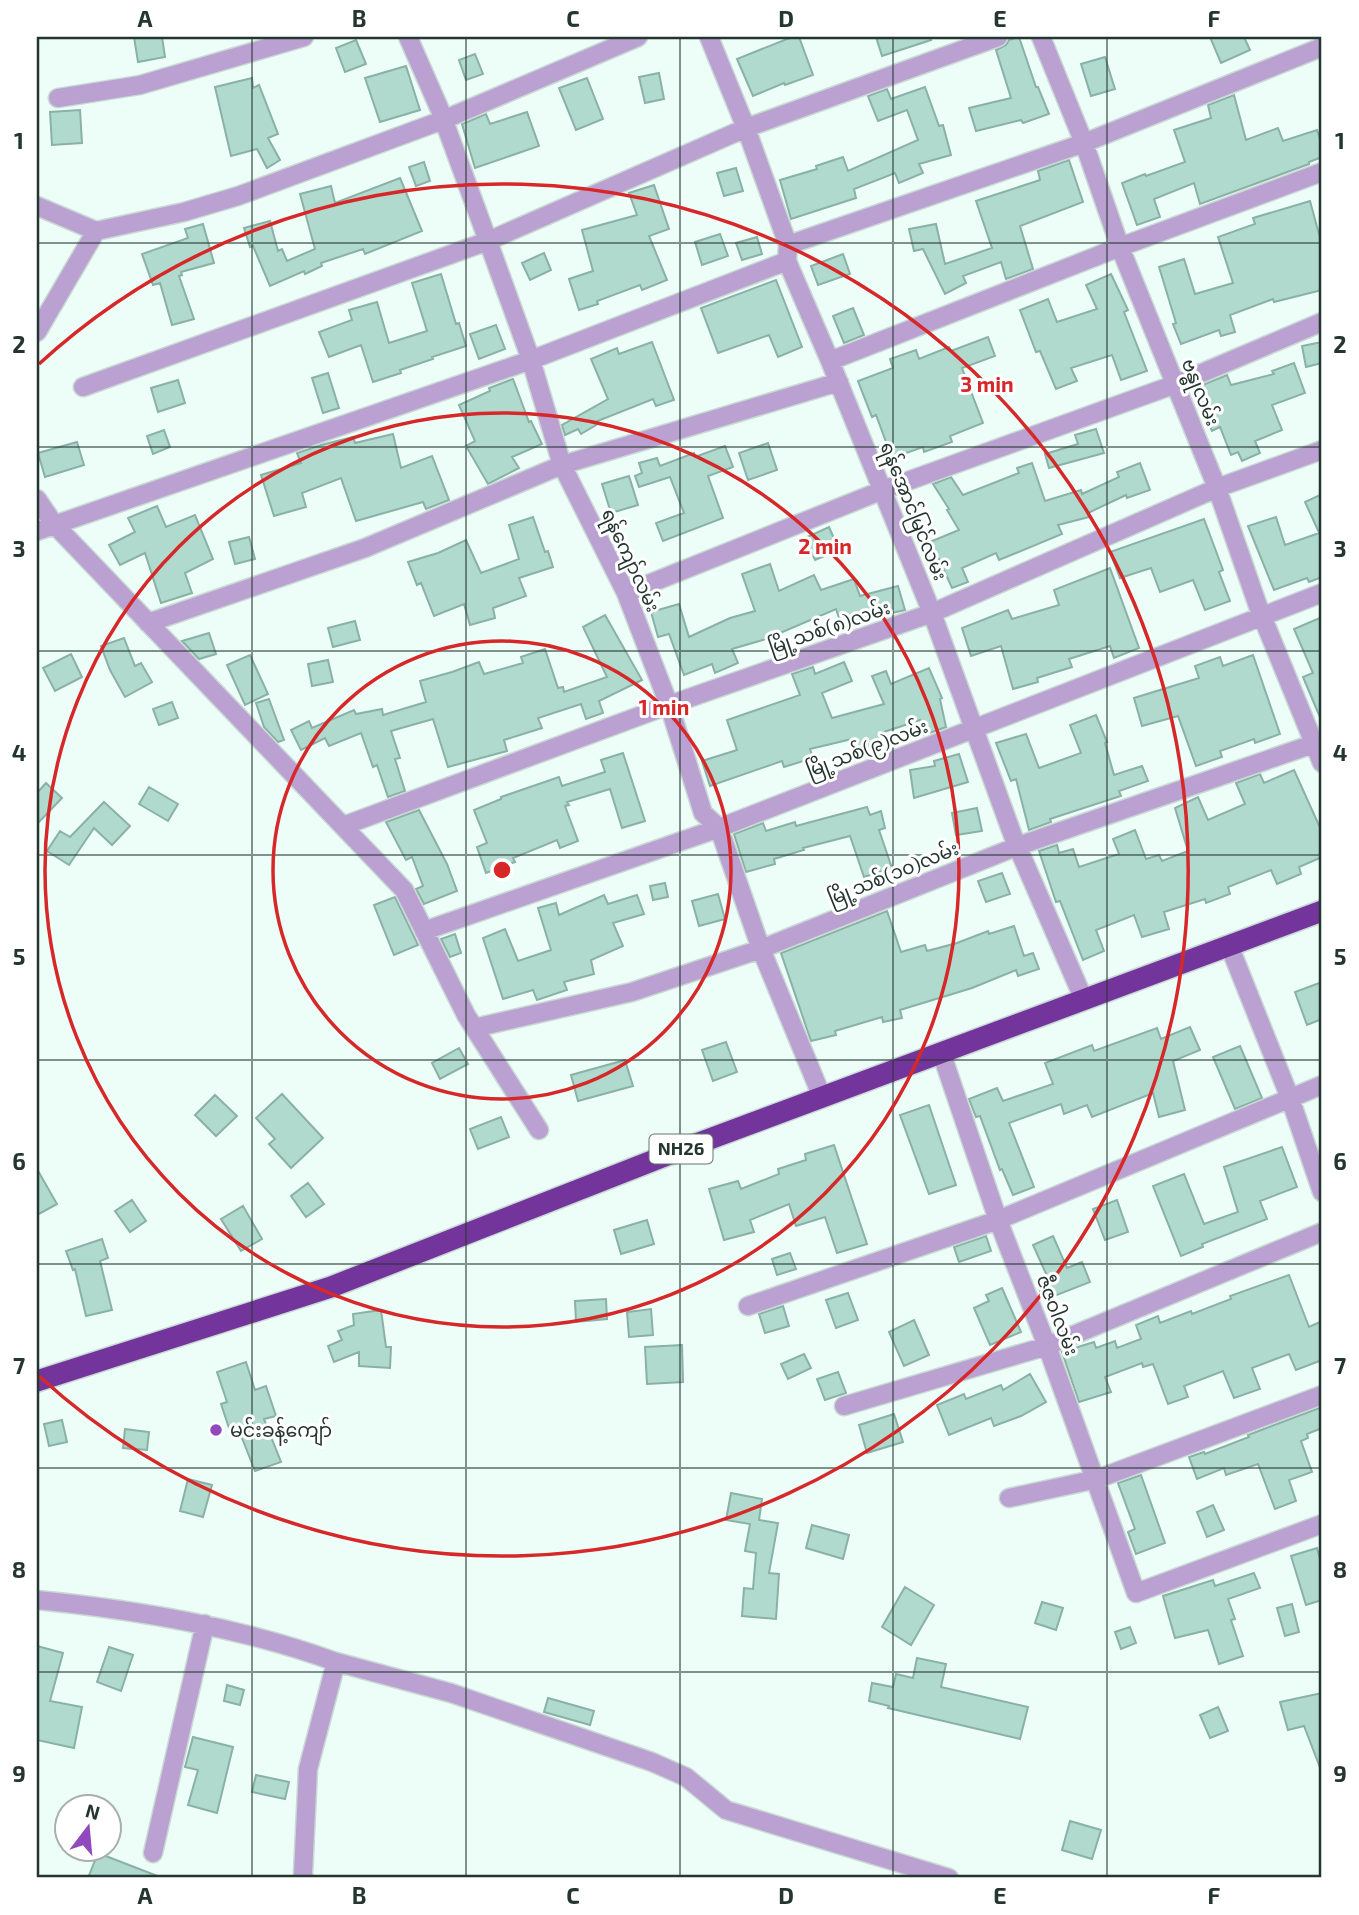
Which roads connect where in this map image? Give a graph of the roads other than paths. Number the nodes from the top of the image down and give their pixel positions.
1 (304, 37) edge
2 (408, 37) edge
3 (638, 37) edge
4 (709, 37) edge
5 (998, 37) edge
6 (1041, 37) edge
7 (1322, 47) edge
8 (58, 98) dead end
9 (443, 120) junction
10 (746, 128) junction
11 (1084, 143) junction
12 (1322, 172) edge
13 (37, 206) edge
14 (96, 231) junction
15 (488, 241) junction
16 (1120, 247) junction
17 (788, 253) junction
18 (1322, 322) edge
19 (37, 332) edge
20 (531, 360) junction
21 (830, 360) junction
22 (839, 382) junction
23 (1176, 384) junction
24 (83, 387) dead end
25 (1322, 450) edge
26 (562, 465) junction
27 (1217, 488) junction
28 (883, 489) junction
29 (37, 499) edge
30 (45, 528) edge
31 (626, 593) junction
32 (1322, 593) edge
33 (932, 613) junction
34 (1262, 615) junction
35 (148, 623) junction
36 (669, 705) junction
37 (974, 729) junction
38 (1318, 742) edge
39 (1322, 763) edge
40 (343, 826) junction
41 (719, 828) junction
42 (1018, 846) junction
43 (1322, 911) edge
44 (424, 931) junction
45 (1229, 945) junction
46 (761, 949) junction
47 (1084, 1000) junction
48 (474, 1028) junction
49 (941, 1052) junction
50 (1322, 1086) edge
51 (822, 1097) junction
52 (1290, 1098) junction
53 (539, 1130) dead end
54 (1322, 1192) edge
55 (998, 1220) junction
56 (1322, 1232) edge
57 (748, 1306) dead end
58 (1047, 1346) junction
59 (37, 1381) edge
60 (1322, 1395) edge
61 (844, 1406) dead end
62 (1097, 1479) junction
63 (1009, 1498) dead end
64 (1322, 1524) edge
65 (37, 1600) edge
66 (205, 1624) junction
67 (336, 1662) junction
68 (153, 1853) dead end
69 (304, 1878) edge
70 (949, 1878) edge

1 - 8 street
2 - 9 street, ရန်ကျော်လမ်း
3 - 9 street
4 - 10 street, ရန်အောင်မြင်လမ်း
5 - 10 street
6 - 11 street, ဗန္ဓုလမ်း
7 - 11 street
9 - 14 street
9 - 15 street, ရန်ကျော်လမ်း
10 - 15 street
10 - 17 street, ရန်အောင်မြင်လမ်း
11 - 16 street, ဗန္ဓုလမ်း
11 - 17 street
12 - 16 street
13 - 14 street
14 - 19 street
15 - 20 street, ရန်ကျော်လမ်း
15 - 24 street
16 - 21 street
16 - 23 street, ဗန္ဓုလမ်း
17 - 20 street
17 - 21 street, ရန်အောင်မြင်လမ်း
18 - 23 street
20 - 26 street, ရန်ကျော်လမ်း
20 - 30 street
21 - 22 street, ရန်အောင်မြင်လမ်း
22 - 26 street
22 - 28 street, ရန်အောင်မြင်လမ်း
23 - 27 street, ဗန္ဓုလမ်း
23 - 28 street
25 - 27 street, မြို့သစ်(၈)လမ်း
26 - 31 street, ရန်ကျော်လမ်း
26 - 35 street
27 - 33 street, မြို့သစ်(၈)လမ်း
27 - 34 street, ဗန္ဓုလမ်း
28 - 31 street
28 - 33 street, ရန်အောင်မြင်လမ်း
29 - 30 street
30 - 35 street
31 - 36 street, ရန်ကျော်လမ်း
32 - 34 street, မြို့သစ်(၉)လမ်း
33 - 36 street, မြို့သစ်(၈)လမ်း
33 - 37 street, ရန်အောင်မြင်လမ်း
34 - 37 street, မြို့သစ်(၉)လမ်း
34 - 38 street, ဗန္ဓုလမ်း
35 - 40 street
36 - 40 street, မြို့သစ်(၈)လမ်း
36 - 41 street, ရန်ကျော်လမ်း
37 - 41 street, မြို့သစ်(၉)လမ်း
37 - 42 street, ရန်အောင်မြင်လမ်း
38 - 39 street, ဗန္ဓုလမ်း
38 - 42 street, မြို့သစ်(၁၀)လမ်း
40 - 44 street
41 - 44 street, မြို့သစ်(၉)လမ်း
41 - 46 street, ရန်ကျော်လမ်း
42 - 46 street, မြို့သစ်(၁၀)လမ်း
42 - 47 street, ရန်အောင်မြင်လမ်း
43 - 45 highway, NH26
44 - 48 street
45 - 47 highway, NH26
45 - 52 street
46 - 48 street, မြို့သစ်(၁၀)လမ်း
46 - 51 street, ရန်ကျော်လမ်း
47 - 49 highway, NH26
48 - 53 street
49 - 51 highway, NH26
49 - 55 street, ဇီဇဝါလမ်း
50 - 52 street
51 - 59 highway, NH26
52 - 54 street
52 - 55 street
55 - 57 street
55 - 58 street, ဇီဇဝါလမ်း
56 - 58 street
58 - 61 street
58 - 62 street, ဇီဇဝါလမ်း
60 - 62 street
62 - 63 street
62 - 64 street, ဇီဇဝါလမ်း
65 - 66 street
66 - 67 street
66 - 68 street
67 - 69 street
67 - 70 street

